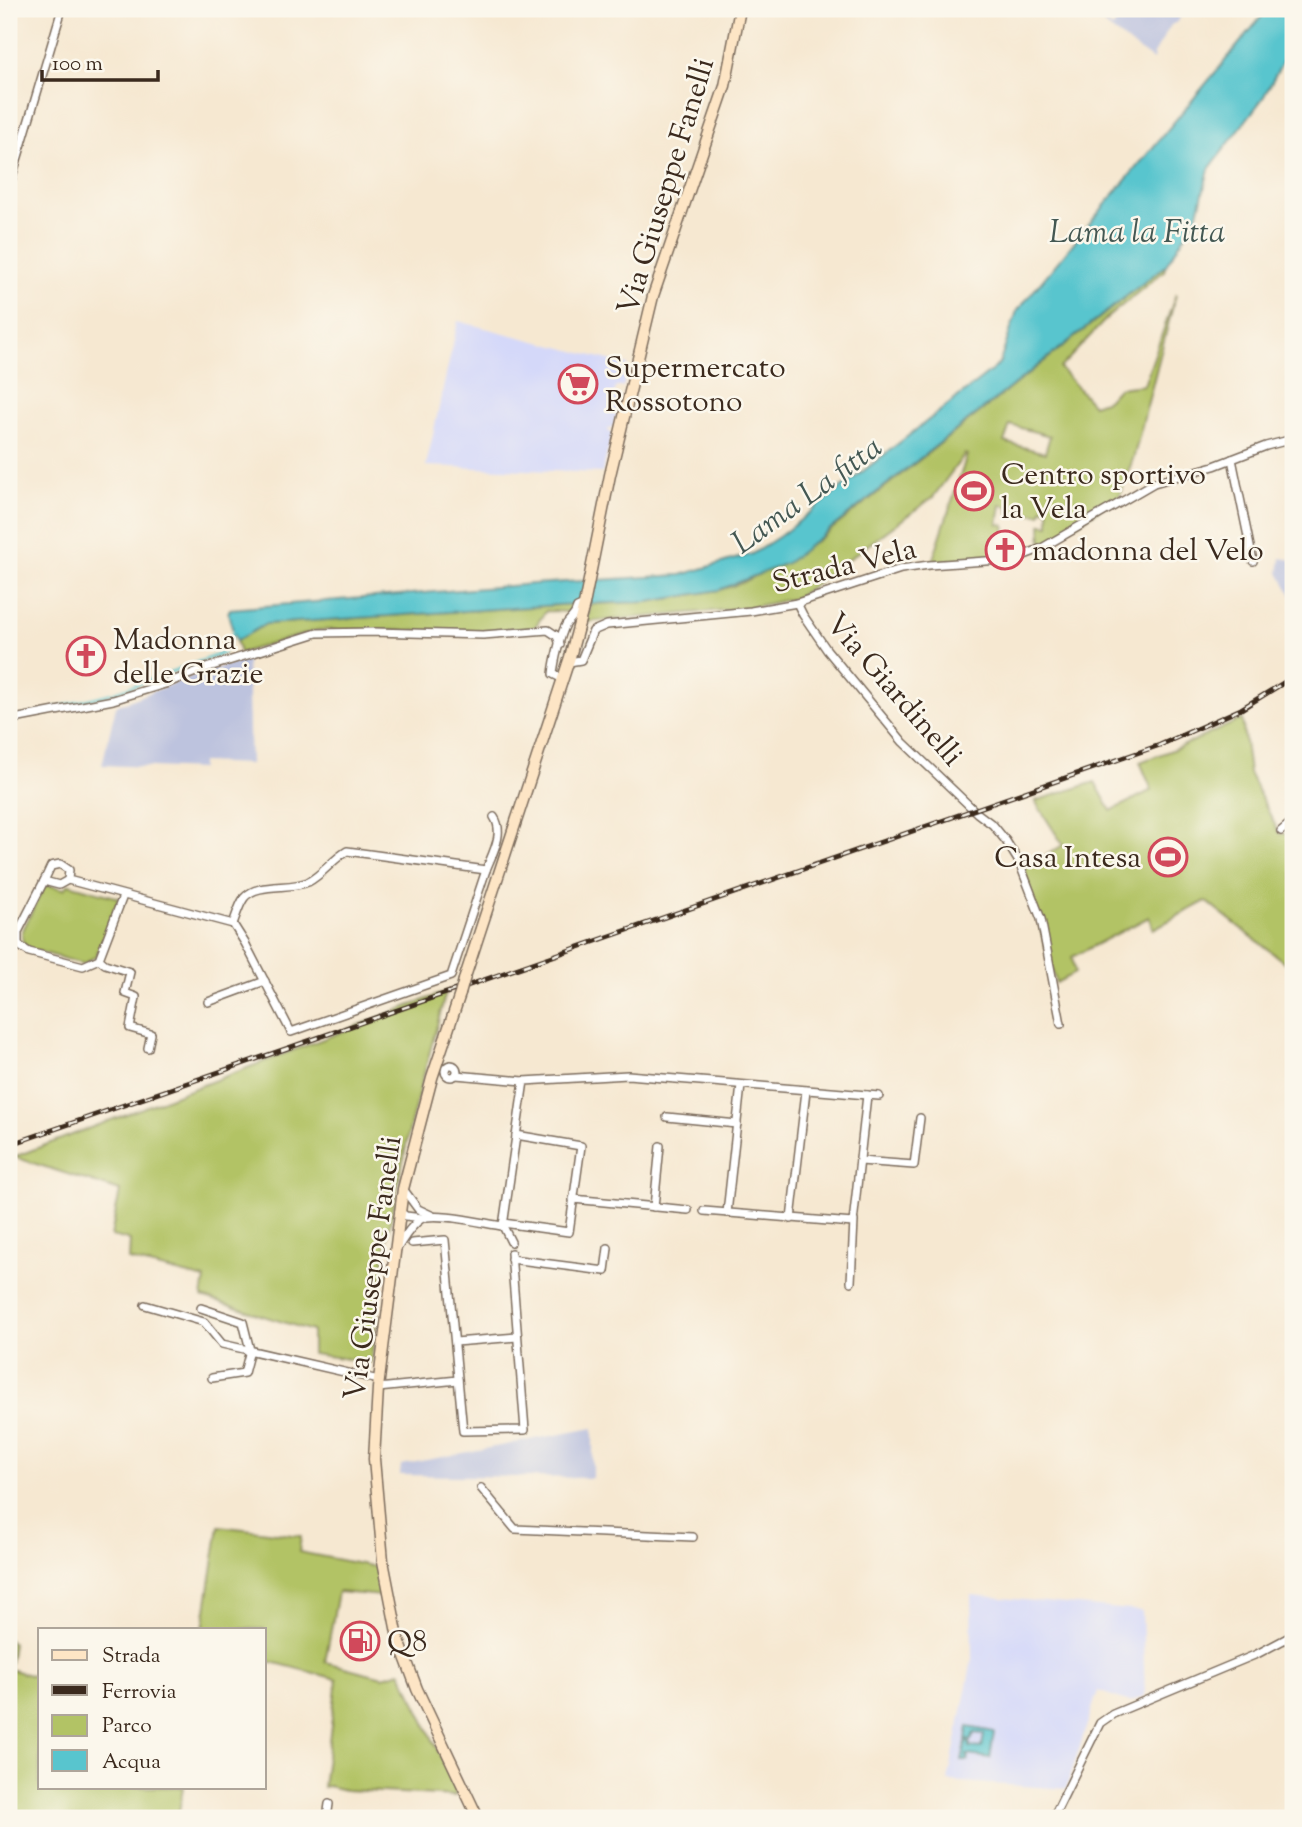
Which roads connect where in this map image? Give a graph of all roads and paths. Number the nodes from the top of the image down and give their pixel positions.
1 (62, 9) edge
2 (740, 9) edge
3 (9, 187) edge
4 (1293, 439) edge
5 (1232, 459) junction
6 (1253, 561) dead end
7 (797, 603) junction
8 (584, 605) junction
9 (560, 645) junction
10 (569, 662) junction
11 (563, 679) junction
12 (9, 720) edge
13 (494, 817) dead end
14 (1293, 821) edge
15 (1281, 831) dead end
16 (486, 870) junction
17 (68, 880) junction
18 (44, 881) junction
19 (123, 896) junction
20 (233, 924) junction
21 (99, 959) junction
22 (265, 981) junction
23 (208, 1002) dead end
24 (1061, 1024) dead end
25 (148, 1048) dead end
26 (456, 1074) dead end
27 (524, 1081) junction
28 (741, 1085) junction
29 (806, 1091) junction
30 (867, 1095) junction
31 (878, 1096) dead end
32 (667, 1116) dead end
33 (920, 1118) dead end
34 (737, 1124) junction
35 (516, 1135) junction
36 (660, 1146) dead end
37 (860, 1161) junction
38 (403, 1189) junction
39 (573, 1199) junction
40 (654, 1207) junction
41 (418, 1209) junction
42 (399, 1210) junction
43 (688, 1210) dead end
44 (705, 1211) dead end
45 (727, 1213) junction
46 (434, 1217) junction
47 (422, 1218) junction
48 (792, 1219) junction
49 (853, 1223) junction
50 (503, 1225) junction
51 (412, 1242) dead end
52 (512, 1242) dead end
53 (608, 1248) dead end
54 (394, 1253) junction
55 (850, 1282) dead end
56 (145, 1305) dead end
57 (201, 1308) dead end
58 (517, 1337) junction
59 (455, 1342) junction
60 (250, 1350) junction
61 (212, 1378) dead end
62 (458, 1380) junction
63 (378, 1384) junction
64 (481, 1488) dead end
65 (693, 1536) dead end
66 (1293, 1635) edge
67 (329, 1804) dead end
68 (327, 1818) edge
69 (478, 1818) edge
70 (1053, 1818) edge

1 - 3 street
2 - 8 main road, Via Giuseppe Fanelli
4 - 5 street, Strada Vela
5 - 6 street
5 - 7 street, Strada Vela
7 - 10 street, Strada Vela
7 - 24 street, Via Giardinelli
8 - 9 street
8 - 10 main road, Via Giuseppe Fanelli
9 - 11 street
9 - 12 street
10 - 11 main road, Via Giuseppe Fanelli
11 - 38 main road, Via Giuseppe Fanelli, bridge
13 - 16 street
14 - 15 street
16 - 20 street
16 - 22 street
17 - 18 street
17 - 18 street
17 - 19 street
18 - 21 street
19 - 20 street
19 - 21 street
20 - 22 street
21 - 25 street
22 - 23 street
26 - 27 street
27 - 28 street
27 - 35 street
28 - 29 street
28 - 34 street
29 - 30 street
29 - 48 street
30 - 31 street
30 - 37 street
30 - 49 street
32 - 34 street
33 - 37 street
34 - 45 street
35 - 39 street
35 - 50 street
36 - 40 street
37 - 49 street
38 - 41 street
38 - 42 main road, Via Giuseppe Fanelli
39 - 40 street
39 - 50 street
40 - 43 street
41 - 42 street
41 - 46 street
42 - 47 street
42 - 54 main road, Via Giuseppe Fanelli
44 - 45 street
45 - 48 street
46 - 47 street
46 - 50 street
47 - 54 street
48 - 49 street
49 - 55 street
50 - 52 street
51 - 59 street
53 - 58 street
54 - 63 main road, Via Giuseppe Fanelli
56 - 60 street
57 - 60 street
58 - 59 street
58 - 62 street
59 - 62 street
60 - 61 street
60 - 63 street
62 - 63 street
63 - 69 main road, Via Giuseppe Fanelli
64 - 65 street
66 - 70 street
67 - 68 street

